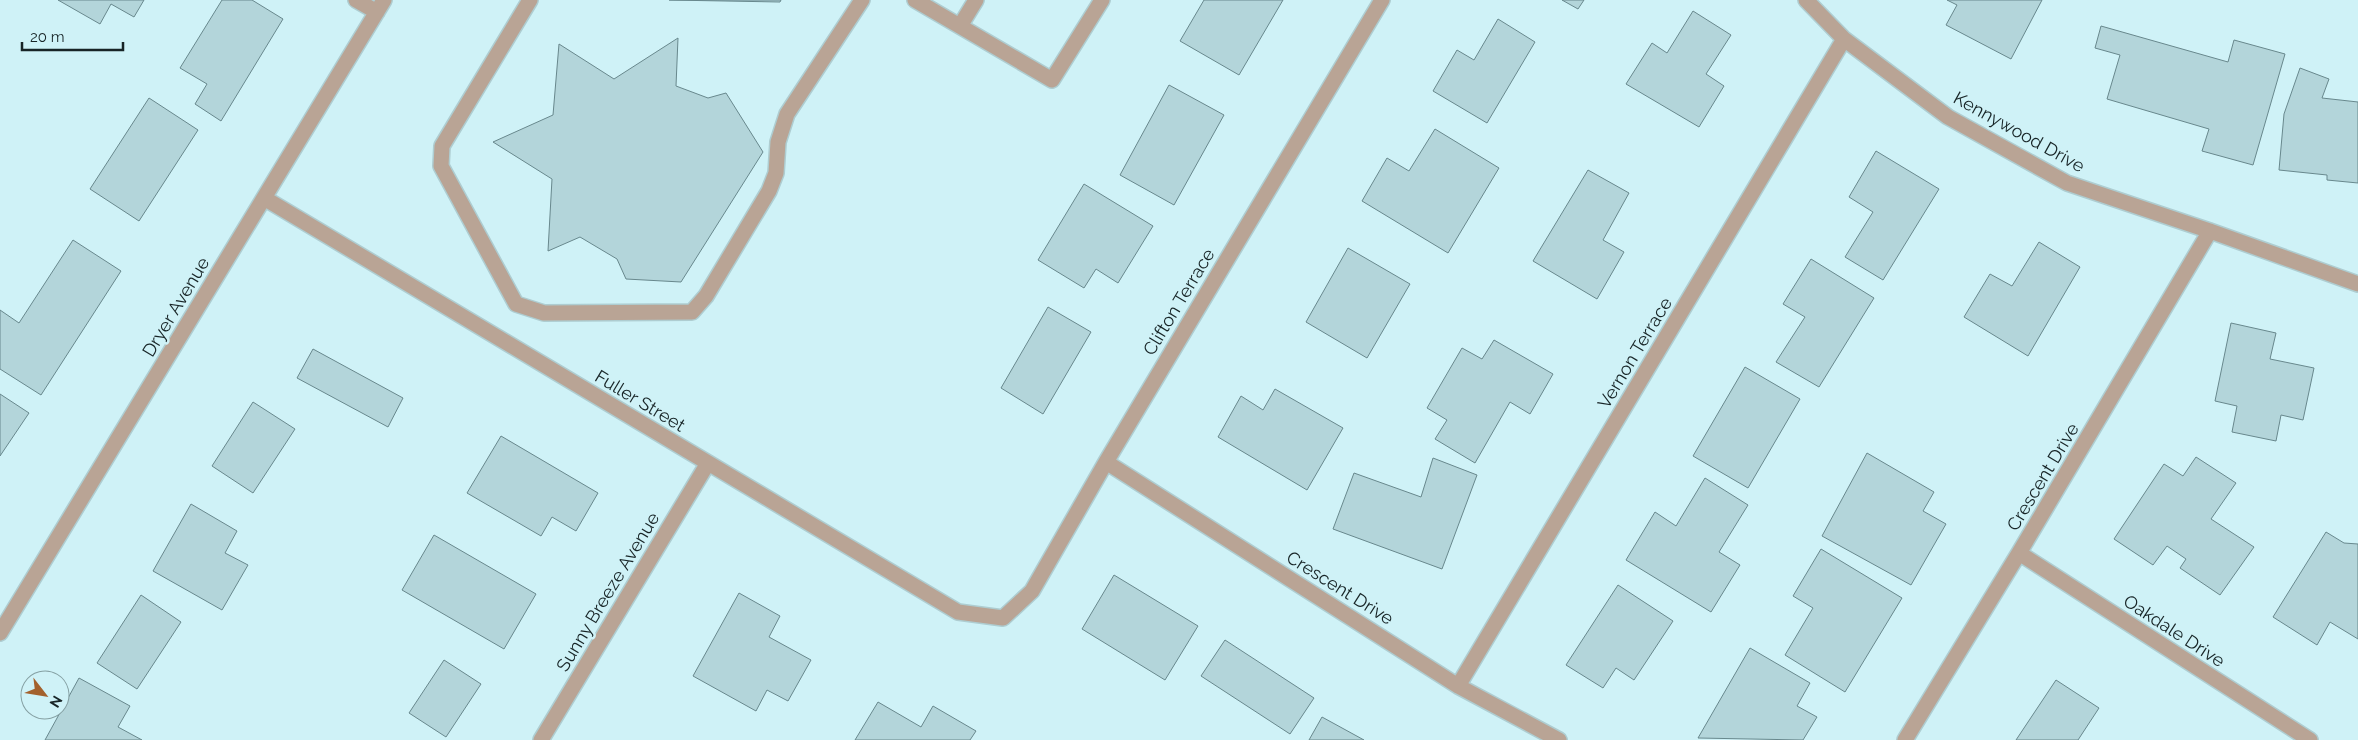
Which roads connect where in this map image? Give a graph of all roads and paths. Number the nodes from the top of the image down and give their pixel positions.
1 (356, 0) edge
2 (530, 0) edge
3 (862, 0) edge
4 (916, 0) edge
5 (976, 0) edge
6 (1102, 0) edge
7 (1382, 0) edge
8 (1806, 0) edge
9 (380, 6) edge
10 (960, 26) junction
11 (1844, 39) junction
12 (264, 198) junction
13 (2210, 231) junction
14 (2358, 284) edge
15 (1106, 462) junction
16 (708, 463) junction
17 (2019, 553) junction
18 (1003, 618) joint
19 (0, 633) edge
20 (1458, 686) junction
21 (541, 740) edge
22 (1559, 740) edge
23 (1905, 740) edge
24 (2310, 740) edge

1 - 9 street
2 - 3 street
4 - 10 street
5 - 10 street
6 - 10 street
7 - 15 street, Clifton Terrace
8 - 11 street, Kennywood Drive
9 - 12 street, Dryer Avenue
11 - 13 street, Kennywood Drive
11 - 20 street, Vernon Terrace
12 - 16 street, Fuller Street
12 - 19 street, Dryer Avenue
13 - 14 street, Kennywood Drive
13 - 17 street, Crescent Drive
15 - 18 street, Clifton Terrace
15 - 20 street, Crescent Drive
16 - 18 street, Fuller Street
16 - 21 street, Sunny Breeze Avenue
17 - 23 street, Crescent Drive
17 - 24 street, Oakdale Drive
20 - 22 street, Crescent Drive

